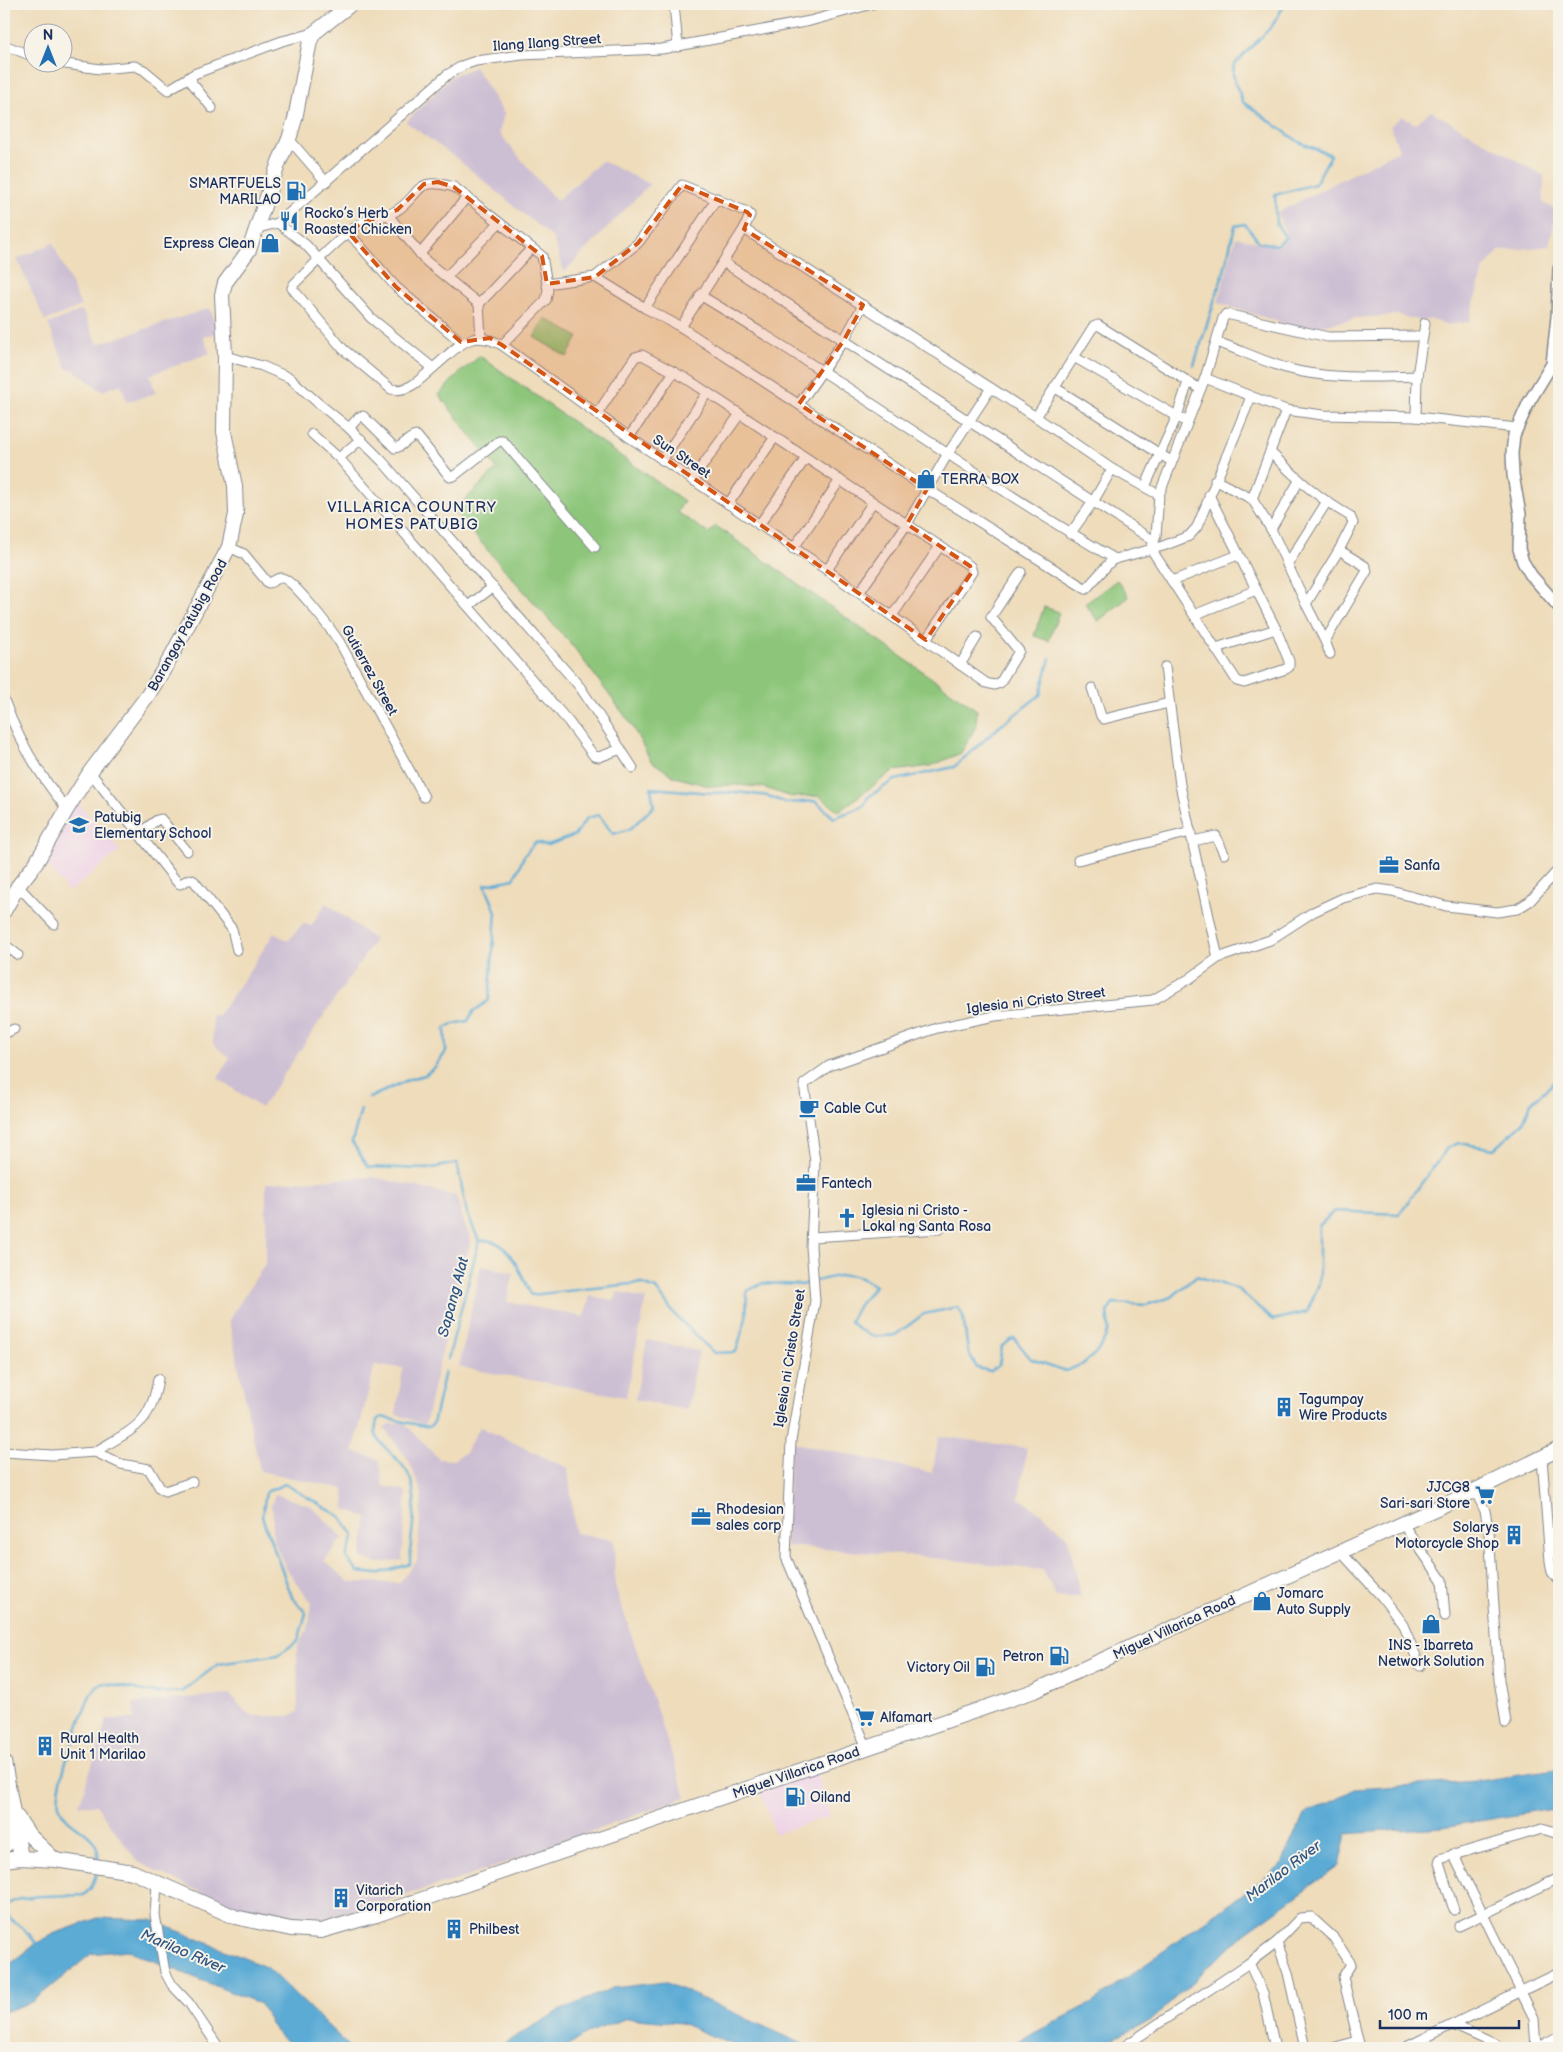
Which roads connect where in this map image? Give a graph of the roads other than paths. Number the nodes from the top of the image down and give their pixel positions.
1 (351, 4) edge
2 (674, 4) edge
3 (872, 4) edge
4 (314, 34) junction
5 (4, 45) edge
6 (678, 47) junction
7 (22, 52) edge
8 (72, 65) edge
9 (191, 76) junction
10 (212, 108) dead end
11 (289, 140) junction
12 (326, 182) junction
13 (467, 197) junction
14 (716, 198) junction
15 (388, 214) junction
16 (278, 223) junction
17 (499, 224) junction
18 (258, 228) junction
19 (744, 228) junction
20 (350, 233) junction
21 (531, 249) junction
22 (420, 254) junction
23 (320, 259) junction
24 (723, 262) junction
25 (1559, 269) edge
26 (446, 277) junction
27 (595, 277) junction
28 (547, 284) junction
29 (700, 295) junction
30 (479, 304) junction
31 (863, 305) junction
32 (645, 308) junction
33 (1425, 323) dead end
34 (681, 327) junction
35 (1422, 336) junction
36 (481, 338) junction
37 (844, 340) junction
38 (461, 342) junction
39 (1217, 342) junction
40 (502, 345) junction
41 (225, 356) junction
42 (1074, 357) junction
43 (433, 368) junction
44 (822, 370) junction
45 (674, 372) junction
46 (1417, 376) junction
47 (1205, 378) junction
48 (1188, 382) junction
49 (1054, 387) junction
50 (991, 388) junction
51 (1200, 389) junction
52 (707, 392) junction
53 (1251, 397) junction
54 (799, 404) junction
55 (1286, 410) junction
56 (597, 414) junction
57 (740, 414) junction
58 (1036, 416) junction
59 (1177, 416) junction
60 (1416, 418) junction
61 (968, 422) junction
62 (1187, 422) junction
63 (349, 428) junction
64 (1517, 428) junction
65 (312, 434) dead end
66 (629, 437) junction
67 (775, 437) junction
68 (361, 439) junction
69 (1270, 452) junction
70 (947, 455) junction
71 (1160, 456) junction
72 (339, 458) junction
73 (806, 458) junction
74 (662, 460) junction
75 (1172, 461) junction
76 (1112, 469) junction
77 (692, 480) junction
78 (840, 480) junction
79 (1215, 480) junction
80 (1299, 481) junction
81 (1145, 487) junction
82 (928, 488) junction
83 (1209, 495) junction
84 (1159, 496) junction
85 (1252, 499) junction
86 (873, 502) junction
87 (1093, 502) junction
88 (1326, 502) junction
89 (728, 504) junction
90 (907, 524) junction
91 (759, 525) junction
92 (1271, 529) junction
93 (1070, 534) junction
94 (1153, 545) junction
95 (940, 546) junction
96 (229, 547) junction
97 (595, 547) dead end
98 (793, 549) junction
99 (1339, 550) junction
100 (1238, 555) junction
101 (1115, 559) junction
102 (1287, 565) junction
103 (827, 570) junction
104 (1021, 572) dead end
105 (1172, 582) junction
106 (492, 588) junction
107 (1256, 590) junction
108 (859, 593) junction
109 (1306, 604) junction
110 (468, 606) junction
111 (1559, 607) edge
112 (1194, 615) junction
113 (892, 616) junction
114 (1276, 629) junction
115 (977, 637) dead end
116 (926, 640) junction
117 (1325, 641) junction
118 (1216, 648) junction
119 (1330, 654) dead end
120 (960, 665) junction
121 (1165, 667) dead end
122 (1092, 688) dead end
123 (4, 700) edge
124 (1169, 703) junction
125 (621, 749) junction
126 (633, 768) dead end
127 (90, 772) junction
128 (424, 797) dead end
129 (67, 809) junction
130 (138, 834) junction
131 (1192, 837) junction
132 (187, 851) dead end
133 (1224, 854) dead end
134 (1078, 860) dead end
135 (1559, 869) edge
136 (18, 886) junction
137 (4, 911) edge
138 (54, 924) dead end
139 (4, 944) edge
140 (238, 950) dead end
141 (18, 955) dead end
142 (1218, 958) junction
143 (14, 1029) dead end
144 (4, 1034) edge
145 (940, 1229) dead end
146 (812, 1237) junction
147 (158, 1379) dead end
148 (1559, 1449) edge
149 (4, 1452) edge
150 (95, 1452) junction
151 (1542, 1458) junction
152 (192, 1482) dead end
153 (1475, 1490) junction
154 (1402, 1523) junction
155 (1340, 1551) junction
156 (1559, 1581) edge
157 (1445, 1616) dead end
158 (1420, 1666) dead end
159 (1506, 1724) dead end
160 (867, 1748) junction
161 (4, 1762) edge
162 (9, 1803) edge
163 (1559, 1834) edge
164 (4, 1846) edge
165 (1453, 1854) junction
166 (21, 1858) junction
167 (4, 1860) edge
168 (55, 1860) junction
169 (1559, 1878) edge
170 (157, 1883) junction
171 (1454, 1910) dead end
172 (1483, 1916) junction
173 (1459, 1926) dead end
174 (1277, 1942) junction
175 (1249, 1963) junction
176 (1559, 1973) edge
177 (1522, 1991) junction
178 (1454, 2025) junction
179 (1559, 2037) edge
180 (1359, 2044) edge
181 (219, 2048) edge
182 (1123, 2048) edge
183 (1275, 2048) edge
184 (1304, 2048) edge
185 (1332, 2048) edge
186 (1404, 2048) edge
187 (1498, 2048) edge
188 (1537, 2048) edge

1 - 4 main road
2 - 6 street
3 - 6 street, Ilang Ilang Street
4 - 9 street
4 - 11 main road, Barangay Patubig Road
5 - 7 street
6 - 12 street, Ilang Ilang Street
8 - 9 street
9 - 10 street
11 - 12 street
11 - 18 main road, Barangay Patubig Road
12 - 16 street, Ilang Ilang Street
13 - 15 street
13 - 17 street
13 - 22 street
14 - 19 street
14 - 27 street
14 - 32 street
15 - 20 street
15 - 22 street
16 - 18 street
16 - 23 street
17 - 21 street
17 - 26 street
18 - 41 main road, Barangay Patubig Road
19 - 24 street
19 - 31 street
20 - 23 street
20 - 38 street
21 - 28 street
21 - 30 street
22 - 26 street
23 - 43 street
23 - 43 street
24 - 29 street
24 - 37 street
25 - 64 street
26 - 30 street
27 - 28 street
27 - 32 street
28 - 40 street
29 - 34 street
29 - 44 street
30 - 36 street
31 - 37 street
31 - 50 street
32 - 34 street
33 - 35 street
34 - 54 street
35 - 39 street
35 - 46 street
36 - 38 street, Sun Street
36 - 40 street, Sun Street
37 - 44 street
37 - 61 street
38 - 43 street
39 - 46 street
39 - 47 street
40 - 56 street, Sun Street
41 - 63 street
41 - 96 main road, Barangay Patubig Road
42 - 48 street
42 - 49 street
42 - 59 street
44 - 54 street
44 - 70 street
45 - 52 street
45 - 56 street
45 - 66 street
46 - 60 street
47 - 51 street
47 - 53 street
48 - 51 street
48 - 59 street
49 - 58 street
49 - 71 street
50 - 58 street
50 - 61 street
51 - 62 street
52 - 57 street
52 - 74 street
53 - 55 street
53 - 79 street
54 - 82 street
55 - 60 street
55 - 69 street
56 - 66 street, Sun Street
57 - 67 street
57 - 77 street
58 - 76 street
59 - 62 street
59 - 71 street
60 - 64 street
61 - 70 street
61 - 87 street
62 - 75 street
63 - 68 street
63 - 97 street
64 - 111 street
65 - 72 street
66 - 74 street, Sun Street
67 - 73 street
67 - 89 street
68 - 72 street
68 - 106 street
69 - 80 street
69 - 85 street
70 - 82 street
70 - 93 street
71 - 75 street
71 - 81 street
72 - 110 street
73 - 78 street
73 - 91 street
74 - 77 street, Sun Street
75 - 84 street
76 - 81 street
76 - 87 street
77 - 89 street, Sun Street
78 - 86 street
78 - 98 street
79 - 83 street
79 - 85 street
80 - 88 street
80 - 92 street
81 - 84 street
82 - 90 street
82 - 101 street
83 - 94 street
83 - 100 street
84 - 94 street
85 - 92 street
86 - 90 street
86 - 103 street
87 - 93 street
87 - 94 street
88 - 99 street
88 - 102 street
89 - 91 street, Sun Street
90 - 95 street
90 - 108 street
91 - 98 street, Sun Street
92 - 102 street
93 - 101 street
94 - 101 street
94 - 105 street
95 - 113 street
95 - 116 street
96 - 127 main road, Barangay Patubig Road
96 - 128 street, Gutierrez Street
98 - 103 street, Sun Street
99 - 109 street
99 - 117 street
100 - 105 street
100 - 107 street
102 - 109 street
103 - 108 street, Sun Street
104 - 120 street, Sun Street
105 - 112 street
106 - 110 street
106 - 125 street
107 - 112 street
107 - 114 street
108 - 113 street, Sun Street
109 - 117 street
110 - 125 street
112 - 118 street
113 - 116 street, Sun Street
114 - 118 street
114 - 118 street
115 - 120 street
116 - 120 street, Sun Street
117 - 119 street
121 - 124 street
122 - 124 street
123 - 129 street
124 - 131 street
125 - 126 street
127 - 129 main road, Barangay Patubig Road
127 - 130 street
129 - 136 main road, Barangay Patubig Road
130 - 132 street
130 - 140 street
131 - 133 street
131 - 134 street
131 - 142 street
135 - 142 street, Iglesia ni Cristo Street
136 - 137 main road, Barangay Patubig Road
136 - 138 street
139 - 141 street
142 - 146 street, Iglesia ni Cristo Street
143 - 144 street
145 - 146 street
146 - 160 street, Iglesia ni Cristo Street
147 - 150 street
148 - 151 main road, Miguel Villarica Road
149 - 150 street
150 - 152 street
151 - 153 main road, Miguel Villarica Road
151 - 156 street
153 - 154 main road, Miguel Villarica Road
153 - 159 street
154 - 155 main road, Miguel Villarica Road
154 - 157 street
155 - 158 street
155 - 160 main road, Miguel Villarica Road
160 - 170 main road, Miguel Villarica Road
161 - 162 main road
162 - 164 main road
162 - 166 main road
162 - 168 main road
163 - 165 street
165 - 171 street
165 - 172 street
166 - 167 main road, Miguel Villarica Road
166 - 168 main road, Miguel Villarica Road
168 - 170 main road, Miguel Villarica Road
169 - 172 street
170 - 181 street
172 - 173 street
172 - 177 street
174 - 175 street
174 - 180 street
174 - 184 street
175 - 182 street
175 - 183 street
176 - 177 street
177 - 178 street
177 - 188 street
178 - 186 street
178 - 187 street
179 - 188 street
180 - 185 street

